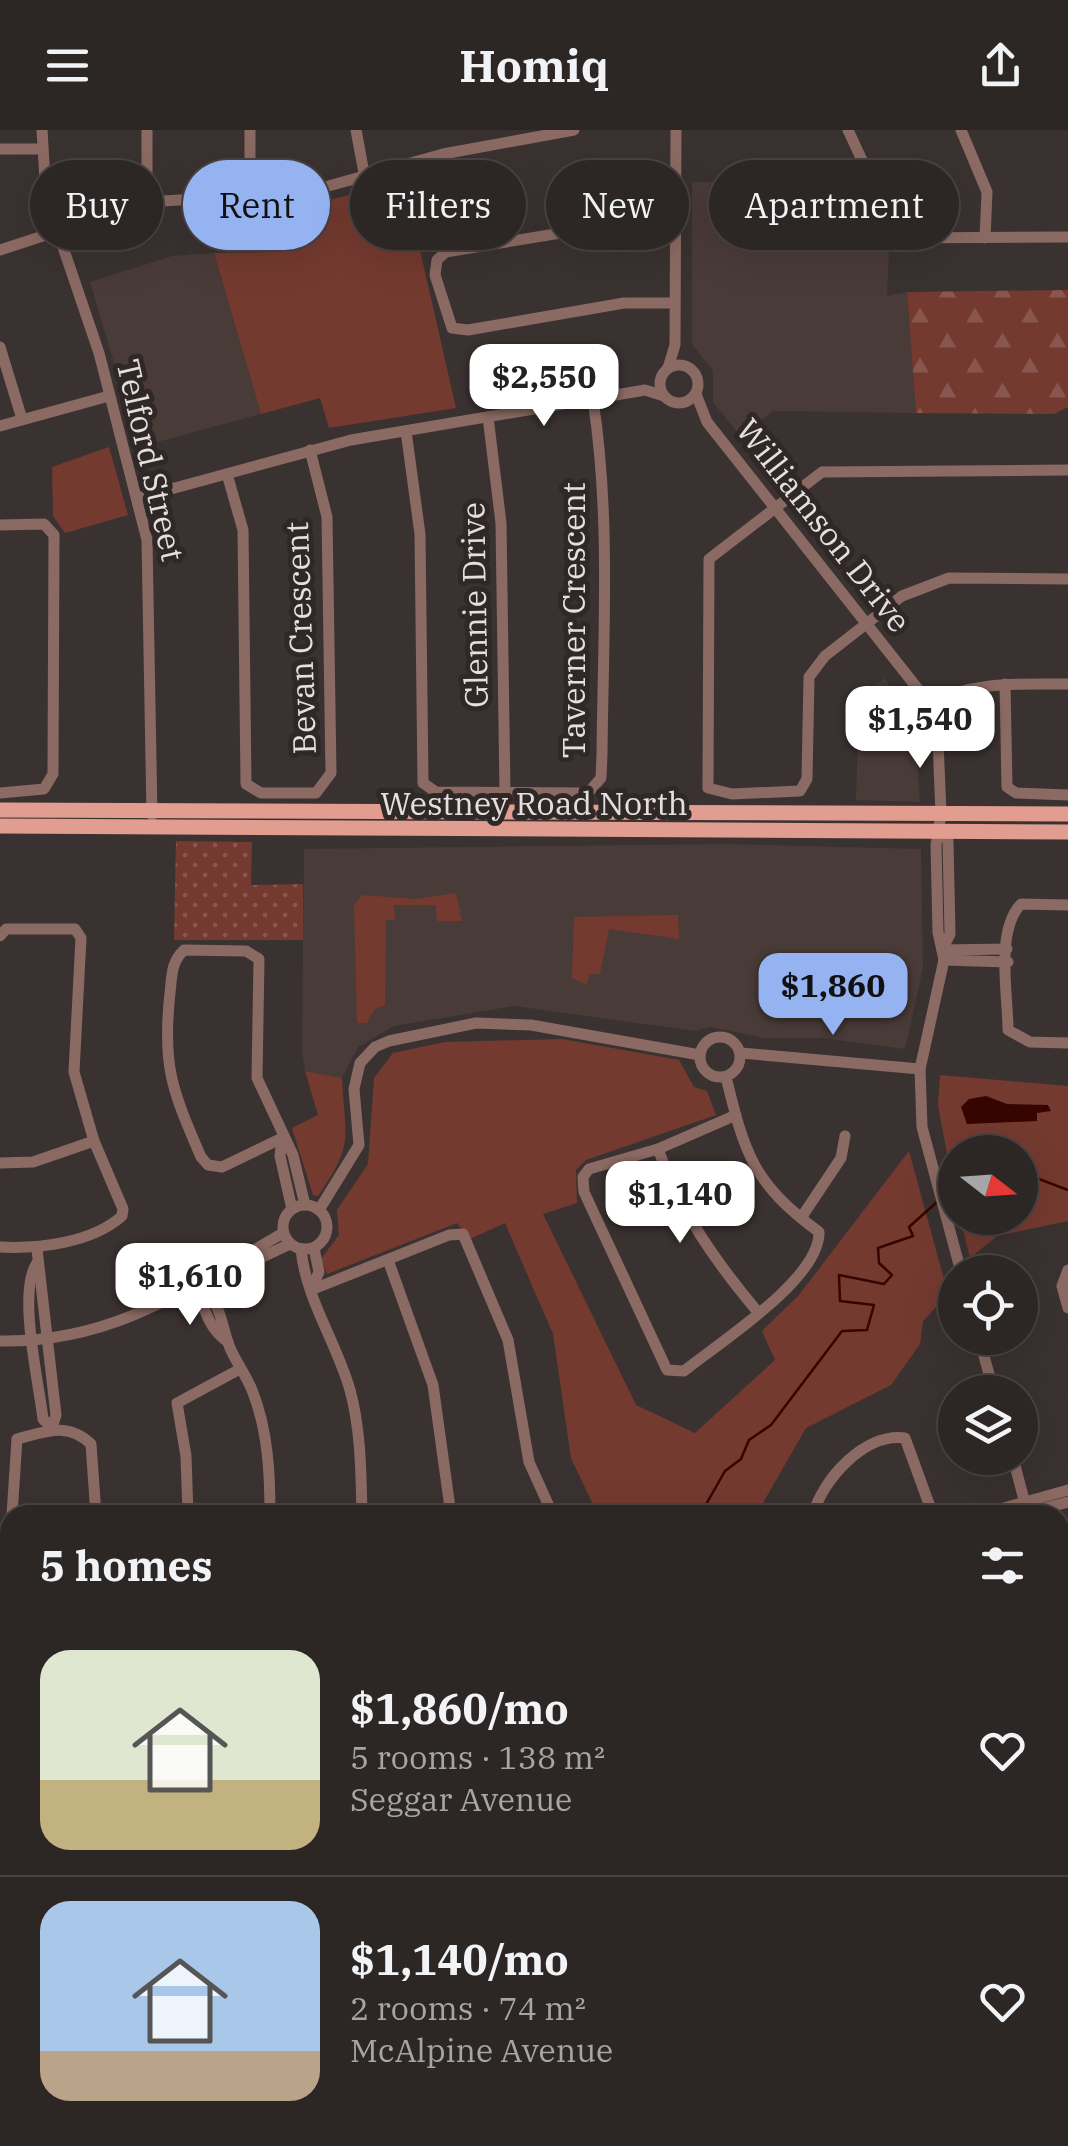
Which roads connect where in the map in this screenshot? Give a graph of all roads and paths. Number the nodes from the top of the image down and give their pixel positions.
1 (42, 130) edge
2 (147, 130) edge
3 (250, 130) edge
4 (356, 130) edge
5 (676, 130) edge
6 (848, 130) edge
7 (961, 130) edge
8 (566, 131) edge
9 (0, 149) edge
10 (42, 149) junction
11 (43, 160) edge
12 (147, 160) edge
13 (250, 160) edge
14 (362, 160) edge
15 (427, 160) edge
16 (675, 160) edge
17 (546, 235) edge
18 (1068, 237) edge
19 (985, 238) junction
20 (30, 241) edge
21 (0, 250) edge
22 (63, 250) edge
23 (674, 250) edge
24 (674, 303) junction
25 (675, 344) junction
26 (0, 347) edge
27 (686, 366) junction
28 (664, 372) junction
29 (645, 390) junction
30 (696, 394) junction
31 (109, 396) junction
32 (664, 396) junction
33 (593, 400) junction
34 (677, 403) junction
35 (488, 417) junction
36 (22, 419) junction
37 (706, 422) junction
38 (0, 426) edge
39 (406, 431) junction
40 (310, 450) junction
41 (1068, 470) edge
42 (227, 474) junction
43 (138, 498) junction
44 (774, 508) junction
45 (0, 525) edge
46 (1068, 579) edge
47 (868, 625) junction
48 (1006, 684) junction
49 (1068, 684) edge
50 (926, 706) junction
51 (0, 793) edge
52 (505, 793) junction
53 (1068, 795) edge
54 (0, 810) edge
55 (153, 811) junction
56 (941, 814) junction
57 (1068, 814) edge
58 (0, 826) edge
59 (151, 829) junction
60 (941, 832) junction
61 (1068, 832) edge
62 (1068, 905) edge
63 (0, 936) edge
64 (944, 952) junction
65 (1008, 956) junction
66 (1068, 1043) edge
67 (741, 1053) junction
68 (700, 1055) junction
69 (920, 1069) junction
70 (726, 1078) junction
71 (736, 1115) junction
72 (844, 1136) dead end
73 (282, 1138) junction
74 (94, 1141) junction
75 (658, 1149) junction
76 (0, 1163) edge
77 (299, 1207) junction
78 (320, 1210) junction
79 (801, 1218) junction
80 (297, 1244) junction
81 (0, 1247) edge
82 (956, 1255) edge
83 (37, 1256) junction
84 (388, 1260) junction
85 (1068, 1270) edge
86 (200, 1286) junction
87 (311, 1290) junction
88 (1068, 1308) edge
89 (757, 1311) junction
90 (47, 1338) junction
91 (0, 1341) edge
92 (32, 1341) junction
93 (240, 1370) junction
94 (52, 1428) junction
95 (1016, 1475) edge
96 (1068, 1490) edge
97 (13, 1505) edge
98 (95, 1505) edge
99 (188, 1505) edge
100 (269, 1505) edge
101 (362, 1505) edge
102 (450, 1505) edge
103 (548, 1505) edge
104 (817, 1505) edge
105 (931, 1505) edge
106 (1024, 1505) edge
107 (1037, 1505) edge

1 - 10 street, Telford Street
2 - 12 street
3 - 13 street
4 - 14 street
5 - 16 street
6 - 19 street
7 - 19 street
8 - 15 street
9 - 10 street
10 - 11 street, Telford Street
17 - 24 street
18 - 19 street
20 - 21 street
22 - 31 street, Telford Street
23 - 24 street
24 - 25 street
25 - 27 street
25 - 28 street
26 - 36 street
27 - 28 street
27 - 30 street
28 - 29 street
28 - 32 street
29 - 32 street
29 - 33 street
30 - 34 street
30 - 37 street, Williamson Drive
31 - 36 street
31 - 43 street, Telford Street
32 - 34 street
33 - 35 street
33 - 52 street, Taverner Crescent
34 - 37 street, Williamson Drive
35 - 39 street
35 - 52 street, Glennie Drive
36 - 38 street
37 - 44 street, Williamson Drive
39 - 40 street
39 - 52 street, Taverner Crescent
40 - 42 street
40 - 42 street, Bevan Crescent
41 - 44 street
42 - 43 street
43 - 55 street, Telford Street
44 - 47 street, Williamson Drive
44 - 47 street
45 - 51 street
46 - 47 street
47 - 50 street, Williamson Drive
48 - 49 street
48 - 50 street
48 - 53 street
50 - 56 street, Williamson Drive
54 - 55 main road, Westney Road North
55 - 56 main road, Westney Road North
55 - 59 street, Telford Street
56 - 57 main road, Westney Road North
56 - 60 street, Williamson Drive
58 - 59 main road, Westney Road North
59 - 60 main road, Westney Road North
60 - 61 main road, Westney Road North
60 - 64 street, Williamson Drive
62 - 65 street
63 - 74 street
64 - 65 street
64 - 69 street
65 - 66 street
67 - 68 street
67 - 69 street
67 - 70 street
68 - 70 street
68 - 78 street
69 - 82 street
70 - 71 street
71 - 75 street
71 - 79 street
72 - 79 street
73 - 73 street
73 - 77 street
74 - 76 street
74 - 83 street
75 - 89 street
75 - 89 street
77 - 78 street
77 - 80 street
78 - 80 street
79 - 89 street
80 - 86 street
80 - 87 street
81 - 83 street
83 - 90 street
83 - 92 street
84 - 87 street
84 - 102 street
84 - 103 street
85 - 88 street
86 - 90 street
86 - 93 street
87 - 101 street
90 - 92 street
90 - 94 street
91 - 92 street
92 - 94 street
93 - 99 street
93 - 100 street
94 - 97 street
94 - 98 street
95 - 106 street
96 - 107 street
104 - 105 street

